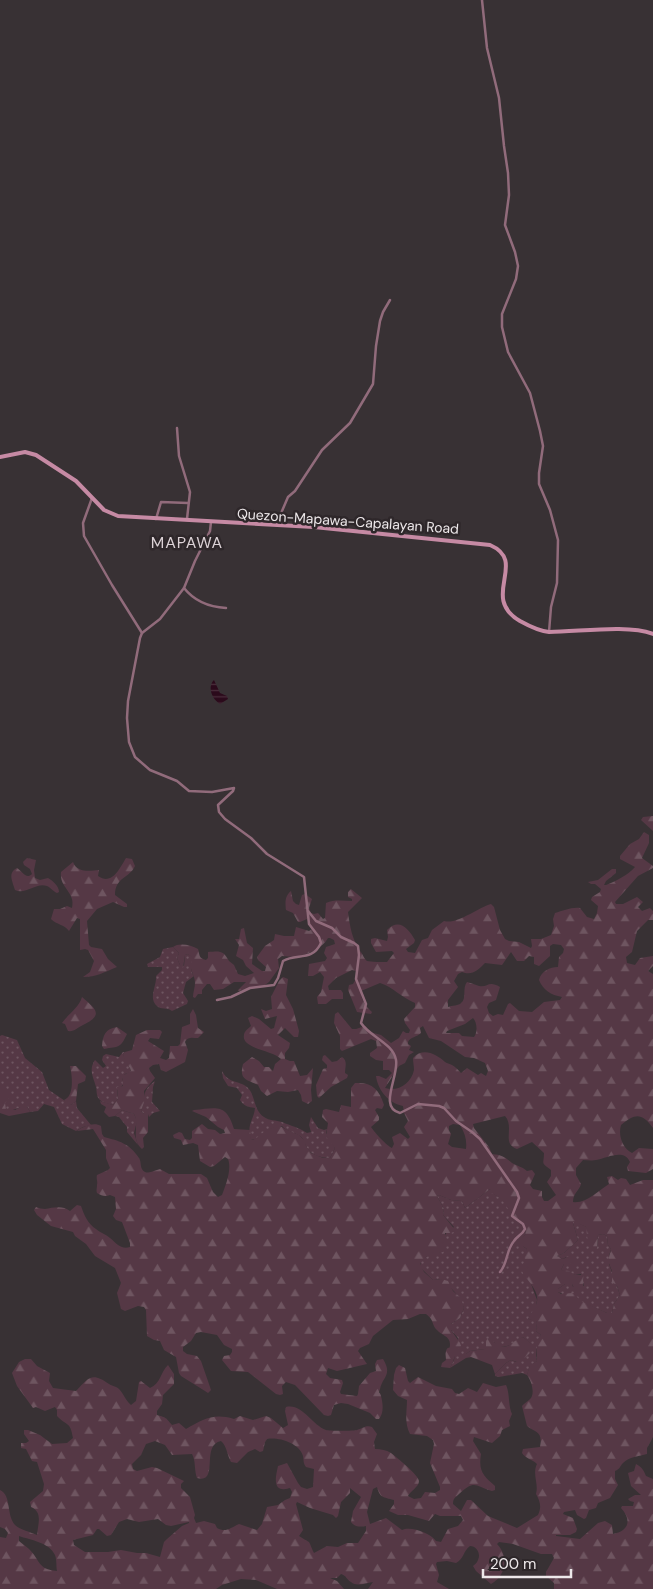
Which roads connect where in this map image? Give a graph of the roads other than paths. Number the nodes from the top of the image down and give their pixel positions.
1 (482, 0) edge
2 (390, 300) dead end
3 (177, 428) dead end
4 (0, 457) edge
5 (92, 498) junction
6 (188, 503) junction
7 (156, 519) junction
8 (186, 521) junction
9 (211, 522) junction
10 (276, 525) junction
11 (184, 588) junction
12 (226, 608) dead end
13 (549, 632) junction
14 (142, 633) junction
15 (653, 634) edge
16 (308, 910) junction
17 (217, 1000) dead end
18 (500, 1272) dead end

1 - 13 street
2 - 10 street
3 - 6 street
4 - 5 main road, Quezon-Mapawa-Capalayan Road
5 - 7 main road, Quezon-Mapawa-Capalayan Road
5 - 14 street
6 - 7 street
6 - 8 street
7 - 8 main road, Quezon-Mapawa-Capalayan Road
8 - 9 main road, Quezon-Mapawa-Capalayan Road
9 - 10 main road, Quezon-Mapawa-Capalayan Road
9 - 11 street
10 - 13 main road, Quezon-Mapawa-Capalayan Road
11 - 12 street
11 - 14 street
13 - 15 main road, Quezon-Mapawa-Capalayan Road
14 - 16 street
16 - 17 street
16 - 18 street

